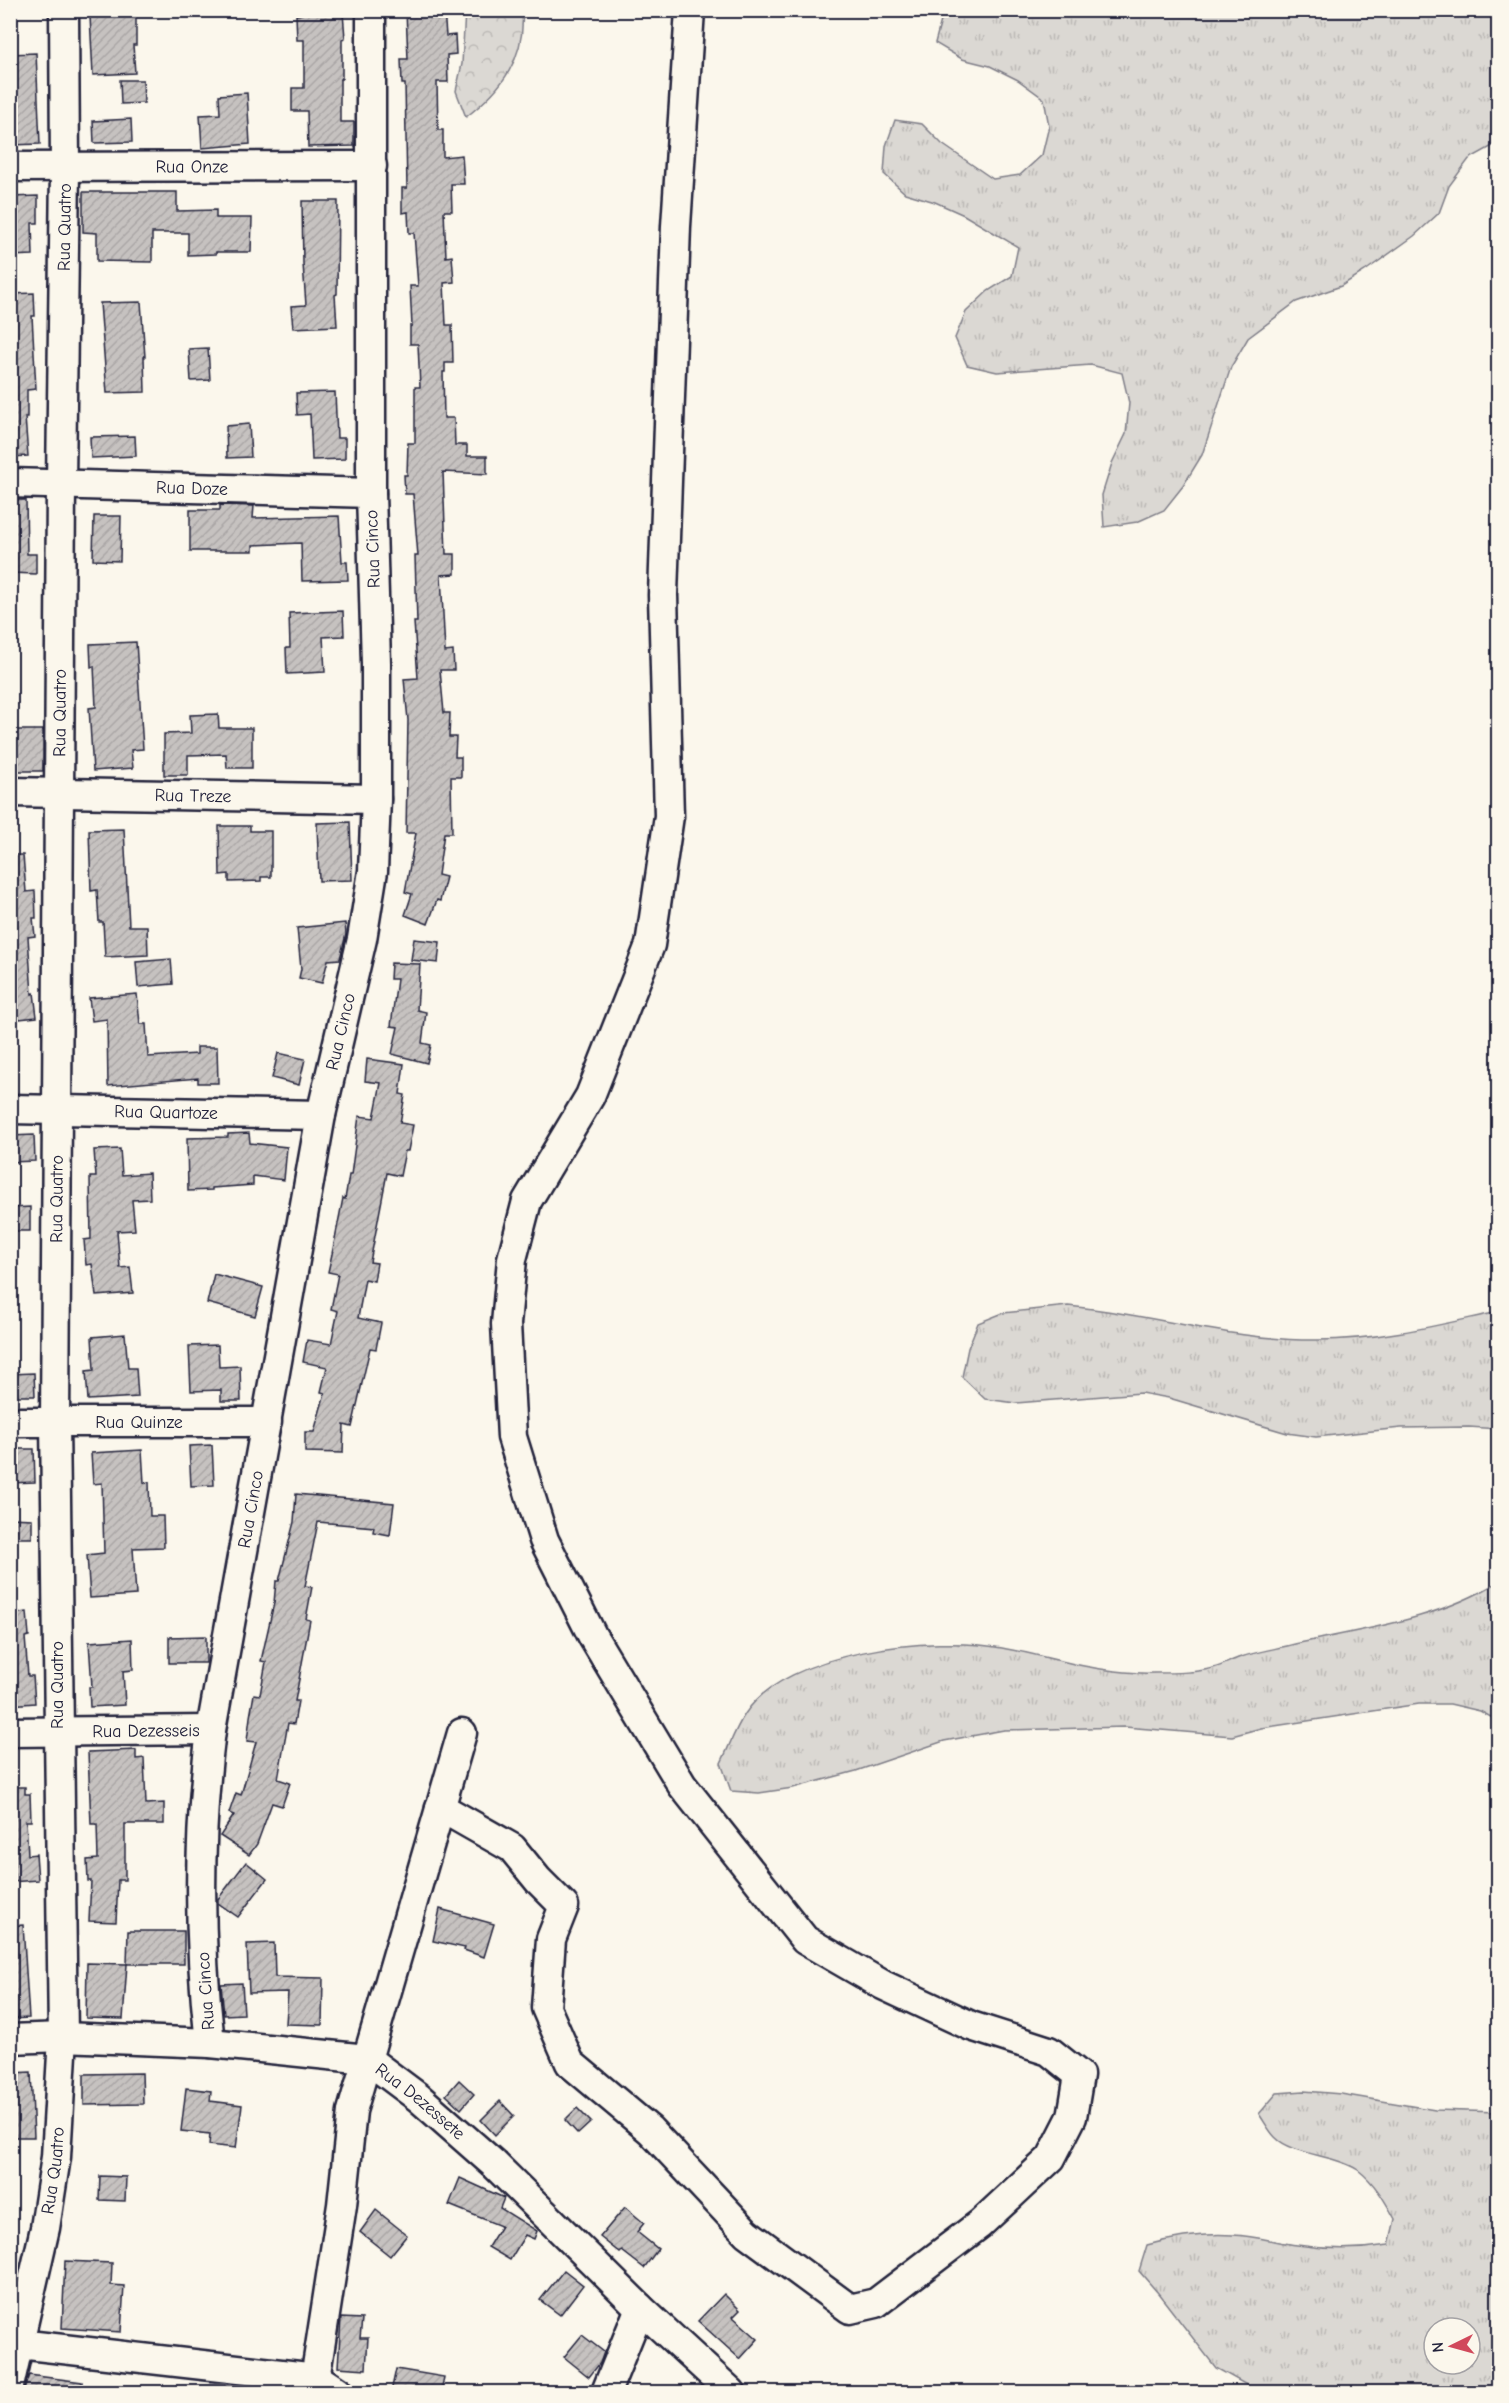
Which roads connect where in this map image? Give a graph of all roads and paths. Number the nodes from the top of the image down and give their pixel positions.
1 (64, 10) edge
2 (371, 10) edge
3 (690, 10) edge
4 (372, 166) junction
5 (10, 167) edge
6 (65, 168) junction
7 (10, 483) edge
8 (60, 484) junction
9 (371, 494) junction
10 (10, 792) edge
11 (59, 793) junction
12 (376, 799) junction
13 (10, 1109) edge
14 (58, 1110) junction
15 (321, 1115) junction
16 (10, 1422) edge
17 (55, 1422) junction
18 (267, 1422) junction
19 (212, 1730) junction
20 (10, 1732) edge
21 (58, 1732) junction
22 (462, 1733) dead end
23 (440, 1807) junction
24 (63, 2037) junction
25 (10, 2038) edge
26 (210, 2043) junction
27 (367, 2060) junction
28 (640, 2308) junction
29 (19, 2344) junction
30 (11, 2379) edge
31 (323, 2388) edge
32 (606, 2392) edge
33 (731, 2392) edge

1 - 6 street, Rua Quatro
2 - 4 street, Rua Cinco
3 - 23 street
4 - 6 street, Rua Onze
4 - 9 street, Rua Cinco
5 - 6 street, Rua Onze
6 - 8 street, Rua Quatro
7 - 8 street, Rua Doze
8 - 9 street, Rua Doze
8 - 11 street, Rua Quatro
9 - 12 street, Rua Cinco
10 - 11 street, Rua Treze
11 - 12 street, Rua Treze
11 - 14 street, Rua Quatro
12 - 15 street, Rua Cinco
13 - 14 street, Rua Quartoze
14 - 15 street, Rua Quartoze
14 - 17 street, Rua Quatro
15 - 18 street, Rua Cinco
16 - 17 street, Rua Quinze
17 - 18 street, Rua Quinze
17 - 21 street, Rua Quatro
18 - 19 street, Rua Cinco
19 - 21 street, Rua Dezesseis
19 - 26 street, Rua Cinco
20 - 21 street, Rua Dezesseis
21 - 24 street, Rua Quatro
22 - 23 street
23 - 27 street
24 - 25 street, Rua Dezessete
24 - 26 street, Rua Dezessete
24 - 29 street, Rua Quatro
26 - 27 street, Rua Dezessete
27 - 28 street, Rua Dezessete
27 - 31 street
28 - 32 street
28 - 33 street, Rua Dezessete
29 - 30 street, Rua Quatro
29 - 31 street

